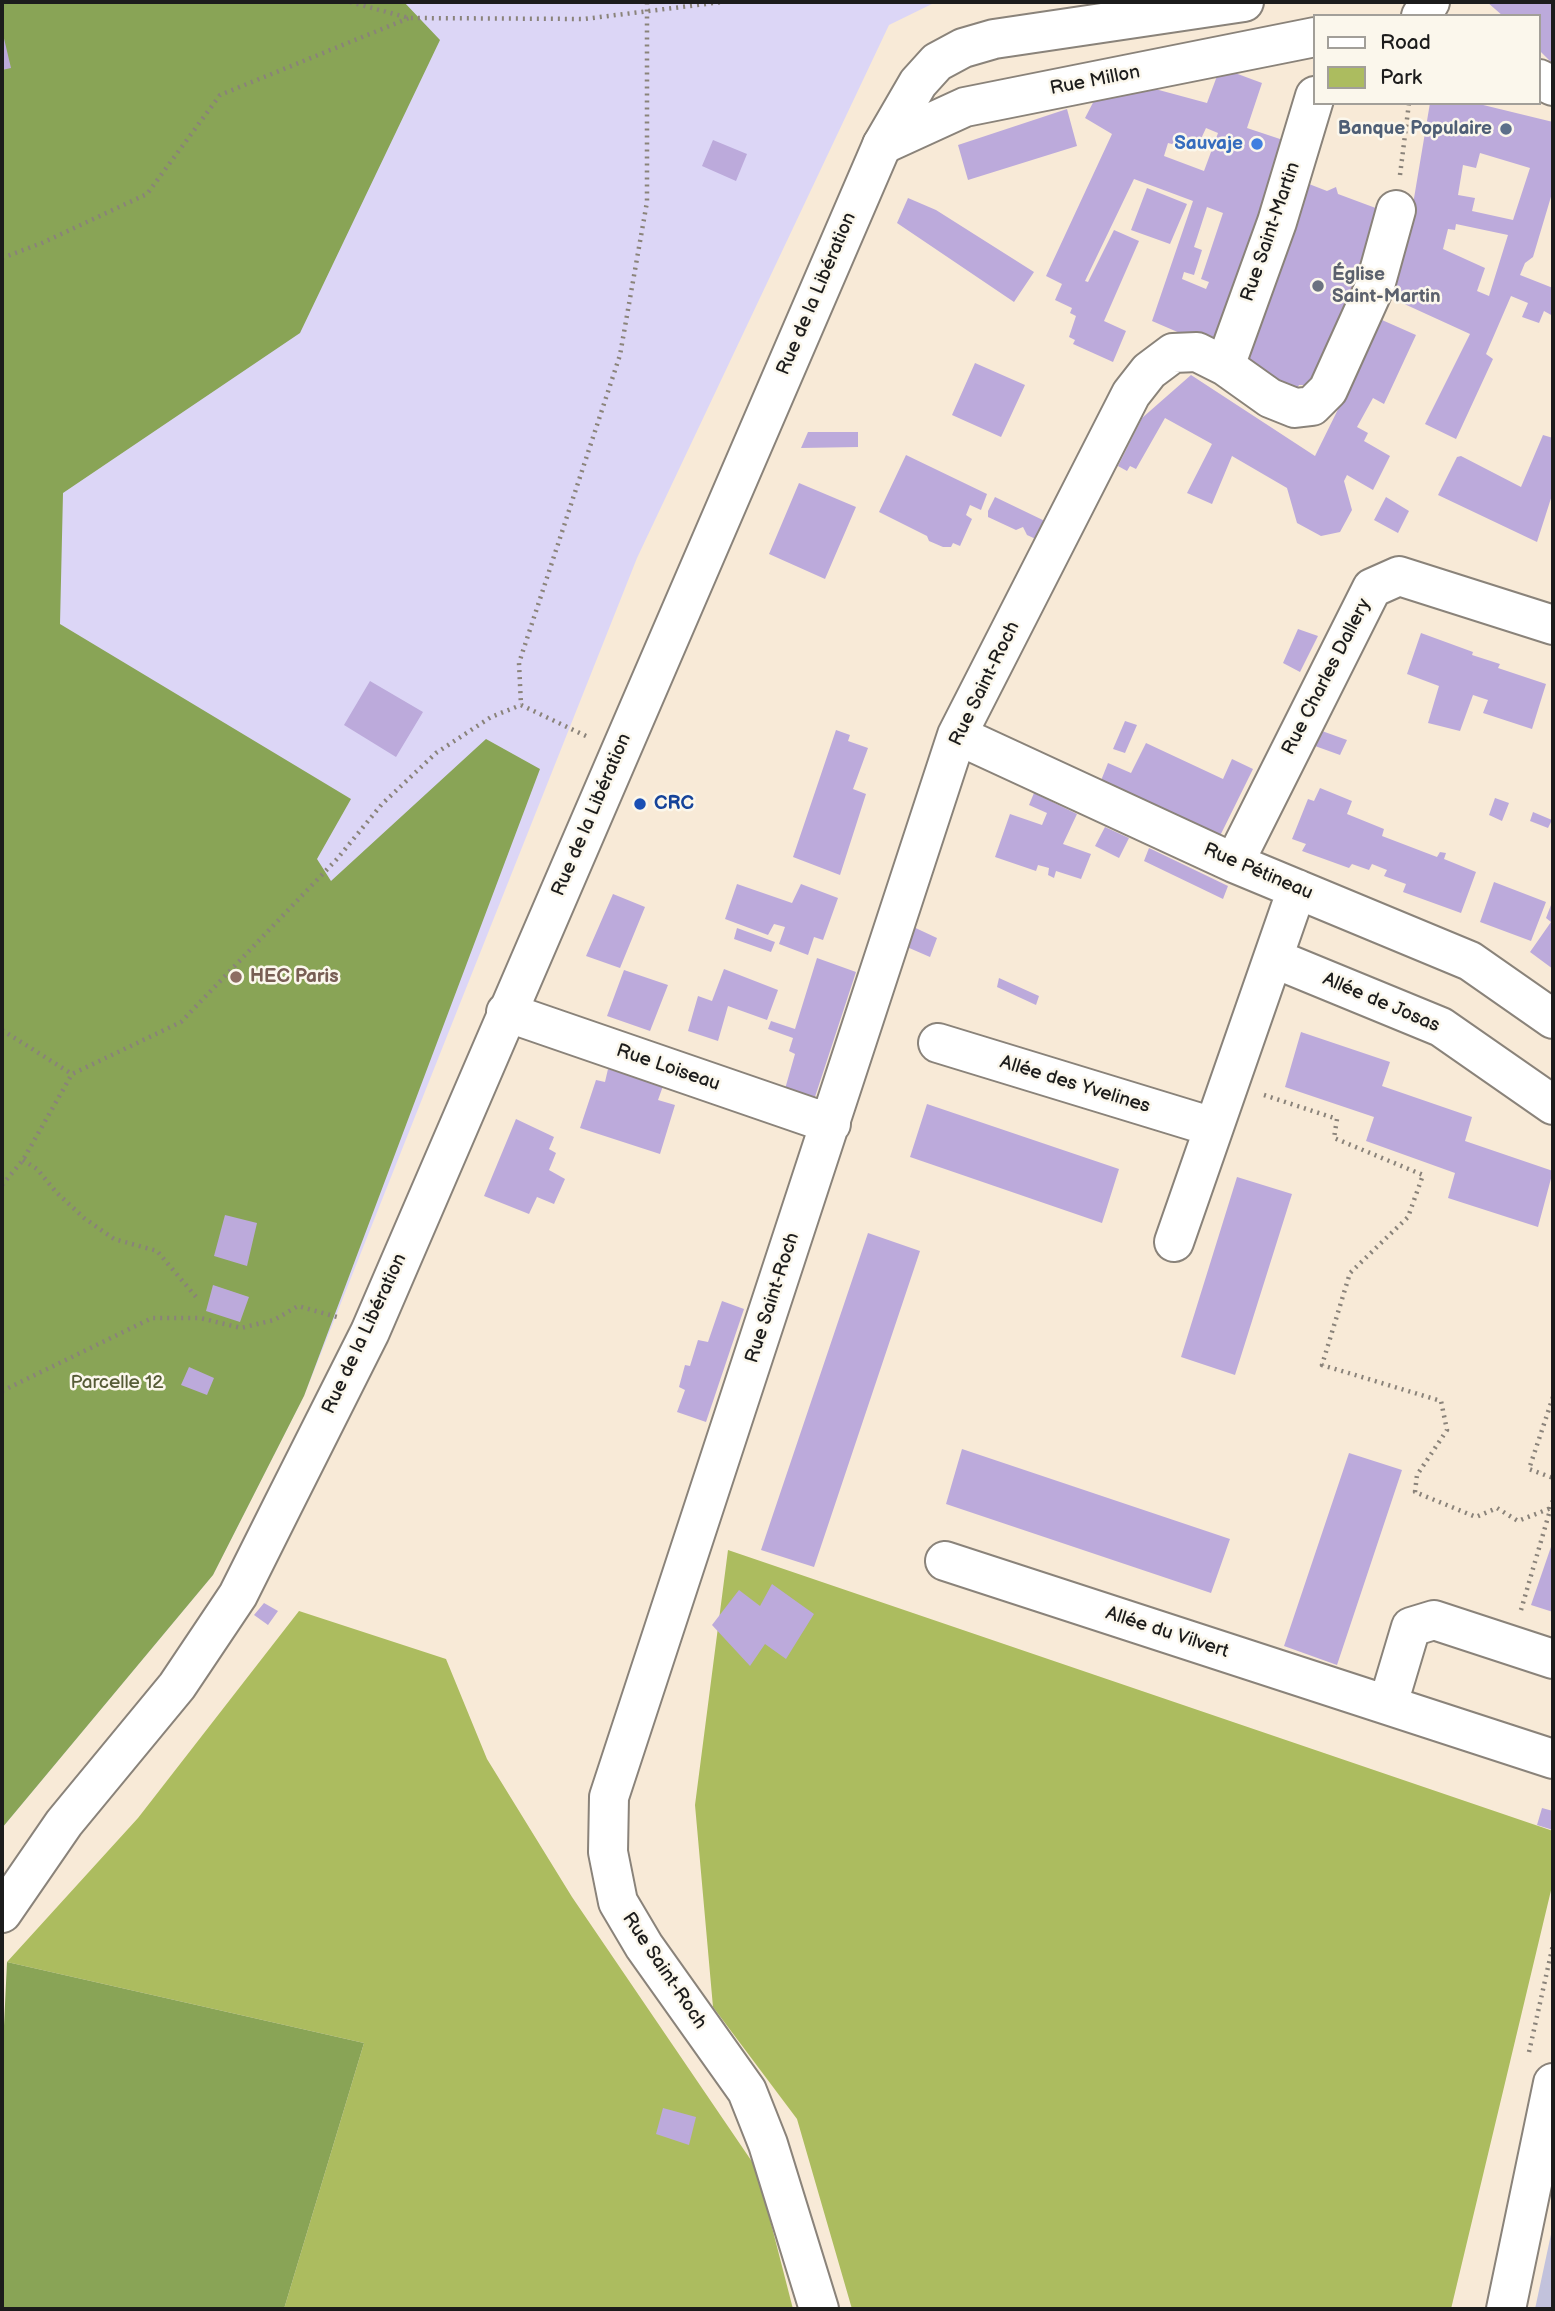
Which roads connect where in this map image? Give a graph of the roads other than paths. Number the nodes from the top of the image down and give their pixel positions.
1 (1244, 2) edge
2 (1314, 37) edge
3 (1314, 99) edge
4 (882, 145) junction
5 (1396, 210) road end
6 (1225, 366) junction
7 (1553, 625) edge
8 (957, 734) junction
9 (1234, 863) junction
10 (1297, 890) junction
11 (1273, 958) junction
12 (506, 1012) junction
13 (1553, 1019) edge
14 (938, 1042) dead end
15 (1553, 1105) edge
16 (831, 1125) junction
17 (1213, 1128) junction
18 (1174, 1242) dead end
19 (945, 1561) dead end
20 (1553, 1659) edge
21 (1388, 1704) junction
22 (1553, 1759) edge
23 (64, 1823) junction
24 (2, 1875) edge
25 (2, 1913) edge
26 (1553, 2083) edge
27 (820, 2309) edge
28 (1506, 2309) edge

1 - 4 street, Rue de la Libération
2 - 4 street, Rue Millon
3 - 6 street, Rue Saint-Martin
4 - 12 street, Rue de la Libération
5 - 6 street, Rue Saint-Roch
6 - 8 street, Rue Saint-Roch
7 - 9 street, Rue Charles Dallery
8 - 9 street, Rue Pétineau
8 - 16 street, Rue Saint-Roch
9 - 10 street, Rue Pétineau
10 - 11 street
10 - 13 street, Rue Pétineau
11 - 15 street, Allée de Josas
11 - 17 street
12 - 16 street, Rue Loiseau
12 - 23 street, Rue de la Libération
14 - 17 street, Allée des Yvelines
16 - 27 street, Rue Saint-Roch
17 - 18 street
19 - 21 street, Allée du Vilvert
20 - 21 street
21 - 22 street, Allée du Vilvert
23 - 24 street, Rue de la Libération
23 - 25 street, Rue de la Libération
26 - 28 street

